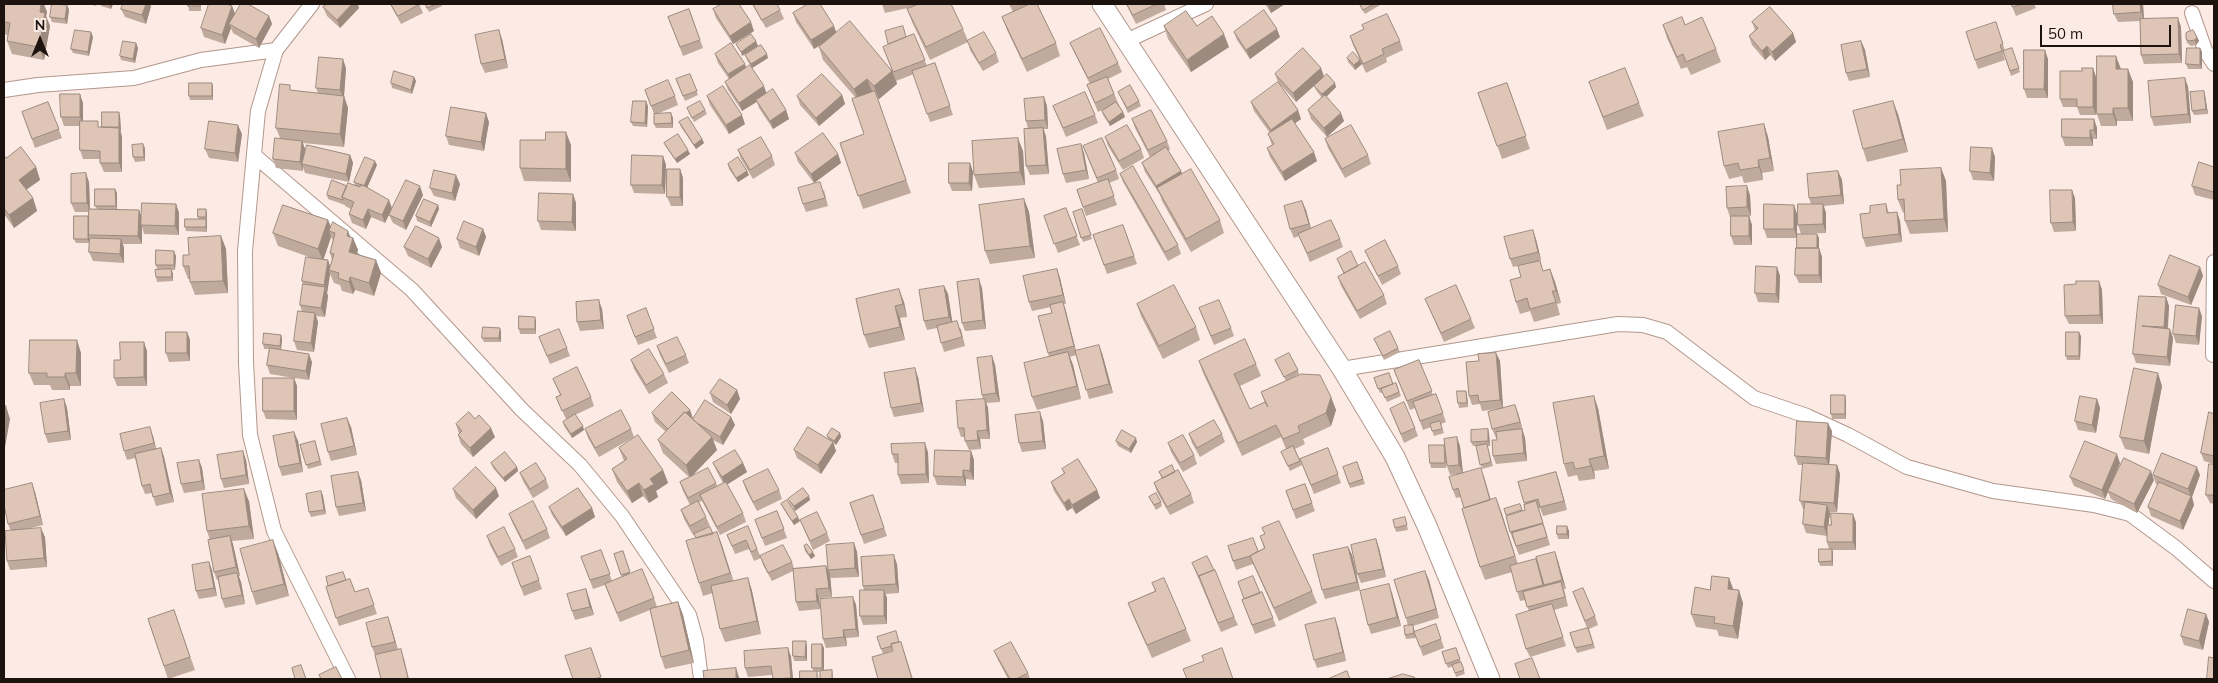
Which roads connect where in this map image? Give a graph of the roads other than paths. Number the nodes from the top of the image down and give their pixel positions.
1 (312, 4) edge
2 (1102, 4) edge
3 (1206, 4) edge
4 (2192, 13) dead end
5 (1126, 41) junction
6 (276, 50) junction
7 (2214, 64) edge
8 (4, 90) edge
9 (255, 156) junction
10 (2214, 262) edge
11 (2212, 355) dead end
12 (1342, 369) junction
13 (2214, 581) edge
14 (348, 679) edge
15 (701, 679) edge
16 (1490, 679) edge

1 - 6 street
2 - 5 main road
3 - 5 street
4 - 7 street
5 - 12 main road
6 - 8 street
6 - 9 street
9 - 14 street
9 - 15 street
10 - 11 street
12 - 13 street
12 - 16 main road

